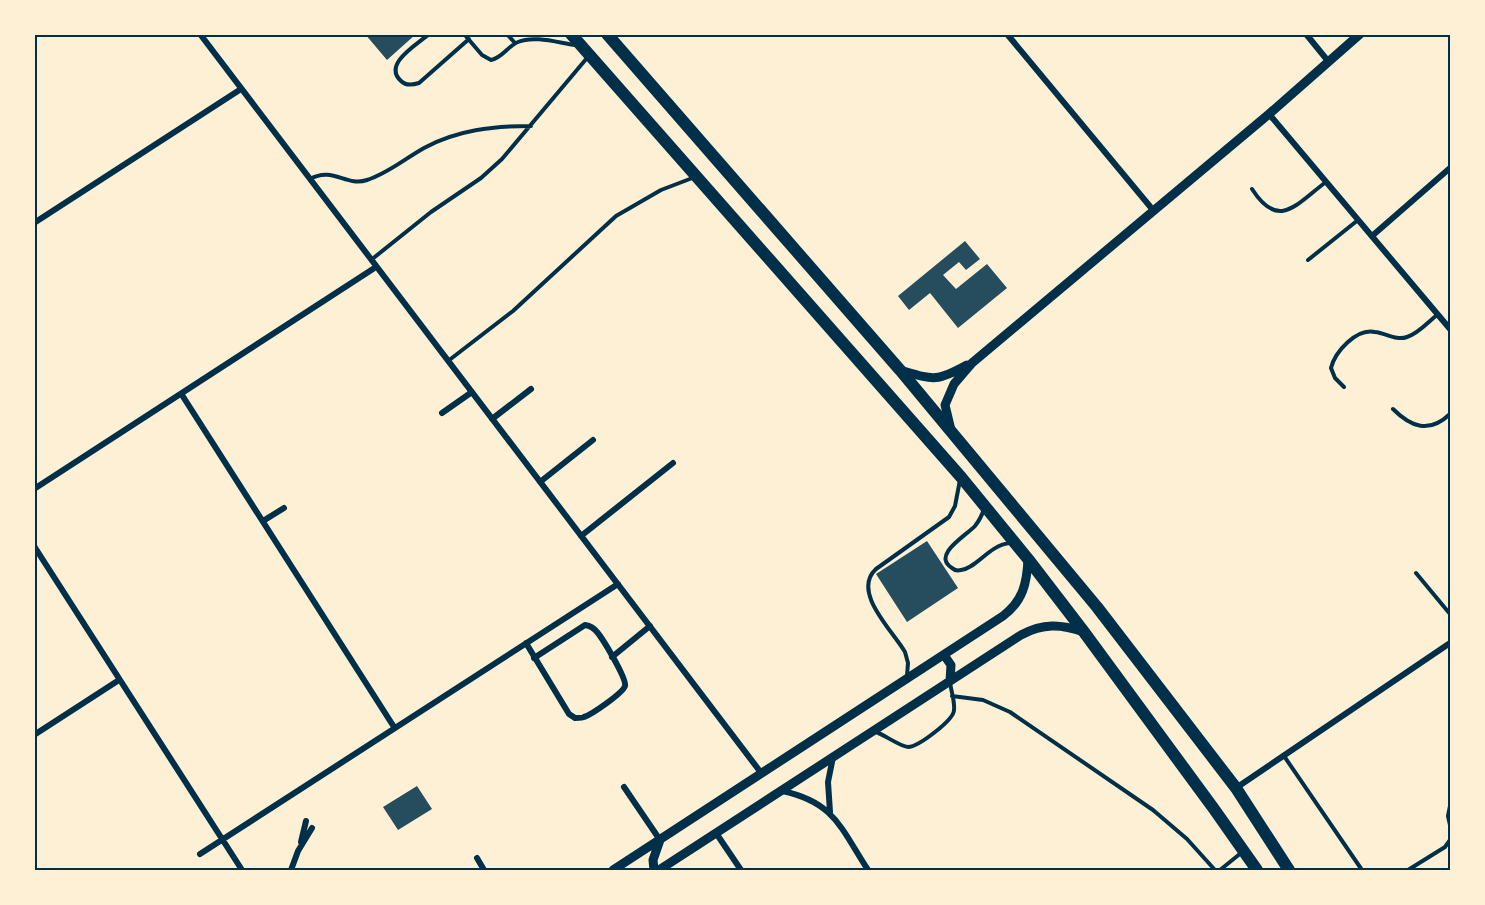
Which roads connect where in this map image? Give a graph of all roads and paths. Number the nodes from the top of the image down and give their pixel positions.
1 (200, 34) edge
2 (429, 34) edge
3 (464, 34) edge
4 (507, 34) edge
5 (539, 34) edge
6 (571, 34) edge
7 (1007, 34) edge
8 (1306, 34) edge
9 (1360, 34) edge
10 (611, 37) edge
11 (469, 39) junction
12 (544, 41) junction
13 (515, 43) junction
14 (586, 51) junction
15 (1328, 61) junction
16 (241, 89) junction
17 (1269, 114) junction
18 (531, 126) junction
19 (1450, 168) edge
20 (697, 177) junction
21 (309, 179) junction
22 (1326, 182) junction
23 (1252, 189) dead end
24 (1153, 210) junction
25 (1358, 220) junction
26 (34, 223) edge
27 (1372, 236) junction
28 (370, 260) junction
29 (1308, 260) dead end
30 (376, 267) junction
31 (1438, 314) junction
32 (1450, 329) edge
33 (448, 361) junction
34 (972, 363) junction
35 (900, 370) junction
36 (1344, 387) dead end
37 (531, 389) dead end
38 (472, 392) junction
39 (182, 395) junction
40 (1393, 409) dead end
41 (442, 413) dead end
42 (1450, 414) edge
43 (492, 419) junction
44 (952, 432) junction
45 (593, 440) dead end
46 (673, 463) dead end
47 (961, 477) junction
48 (540, 482) junction
49 (34, 489) edge
50 (984, 506) junction
51 (284, 508) dead end
52 (263, 521) junction
53 (581, 536) junction
54 (1015, 543) junction
55 (34, 546) edge
56 (1028, 559) junction
57 (1416, 573) dead end
58 (618, 584) junction
59 (1450, 614) edge
60 (650, 626) junction
61 (1084, 632) junction
62 (526, 643) junction
63 (1450, 643) edge
64 (944, 655) junction
65 (612, 657) junction
66 (534, 658) junction
67 (906, 679) junction
68 (119, 680) junction
69 (950, 681) junction
70 (952, 696) junction
71 (394, 727) junction
72 (873, 731) junction
73 (34, 735) edge
74 (1284, 756) junction
75 (834, 757) junction
76 (762, 774) junction
77 (624, 787) dead end
78 (1236, 788) junction
79 (782, 791) junction
80 (1450, 806) edge
81 (830, 813) junction
82 (306, 821) dead end
83 (1450, 825) edge
84 (312, 828) dead end
85 (716, 833) junction
86 (222, 840) junction
87 (660, 840) junction
88 (1450, 840) edge
89 (298, 851) junction
90 (1244, 851) junction
91 (200, 854) dead end
92 (477, 858) dead end
93 (242, 870) edge
94 (291, 870) edge
95 (484, 870) edge
96 (614, 870) edge
97 (654, 870) edge
98 (659, 870) edge
99 (741, 870) edge
100 (867, 870) edge
101 (1215, 870) edge
102 (1220, 870) edge
103 (1257, 870) edge
104 (1289, 870) edge
105 (1362, 870) edge
106 (1408, 870) edge

1 - 16 street
2 - 11 lane
3 - 11 lane
4 - 13 lane
5 - 12 lane
6 - 14 main road
7 - 24 street
8 - 15 street
9 - 15 street
10 - 35 main road
11 - 13 lane
12 - 13 lane
12 - 14 lane
14 - 18 lane
14 - 20 main road
15 - 17 street
16 - 21 street
16 - 26 street
17 - 22 street
17 - 24 street
18 - 21 lane
18 - 28 lane
19 - 27 street
20 - 33 lane
20 - 47 main road
21 - 28 street
22 - 23 lane
22 - 25 street
24 - 34 street
25 - 27 street
25 - 29 lane
27 - 31 street
28 - 30 street
30 - 33 street
30 - 39 street
31 - 32 street
31 - 36 lane
33 - 38 street
34 - 35 street
34 - 44 street
35 - 44 main road
37 - 43 street
38 - 41 street
38 - 43 street
39 - 49 street
39 - 52 street
40 - 42 lane
43 - 48 street
44 - 78 main road
45 - 48 street
46 - 53 street
47 - 50 main road
47 - 67 lane
48 - 53 street
50 - 54 main road
50 - 54 lane
51 - 52 street
52 - 71 street
53 - 58 street
54 - 56 main road
55 - 68 street
56 - 61 main road
56 - 64 street
57 - 59 lane
58 - 60 street
58 - 62 street
60 - 65 street
60 - 76 street
61 - 69 street
61 - 90 main road
62 - 66 street
62 - 71 street
63 - 74 street
64 - 67 street
64 - 69 street
65 - 66 street
65 - 66 street
67 - 76 street
68 - 73 street
68 - 86 street
69 - 70 lane
69 - 72 street
70 - 72 lane
70 - 101 lane
71 - 86 street
72 - 75 street
74 - 78 street
74 - 105 lane
75 - 79 street
75 - 81 street
76 - 87 street
77 - 87 street
78 - 104 main road
79 - 81 street
79 - 85 street
80 - 83 lane
81 - 100 street
82 - 89 street
84 - 89 street
85 - 98 street
85 - 99 street
86 - 91 street
86 - 93 street
87 - 96 street
87 - 97 street
88 - 106 lane
89 - 94 street
90 - 102 lane
90 - 103 main road
92 - 95 street

